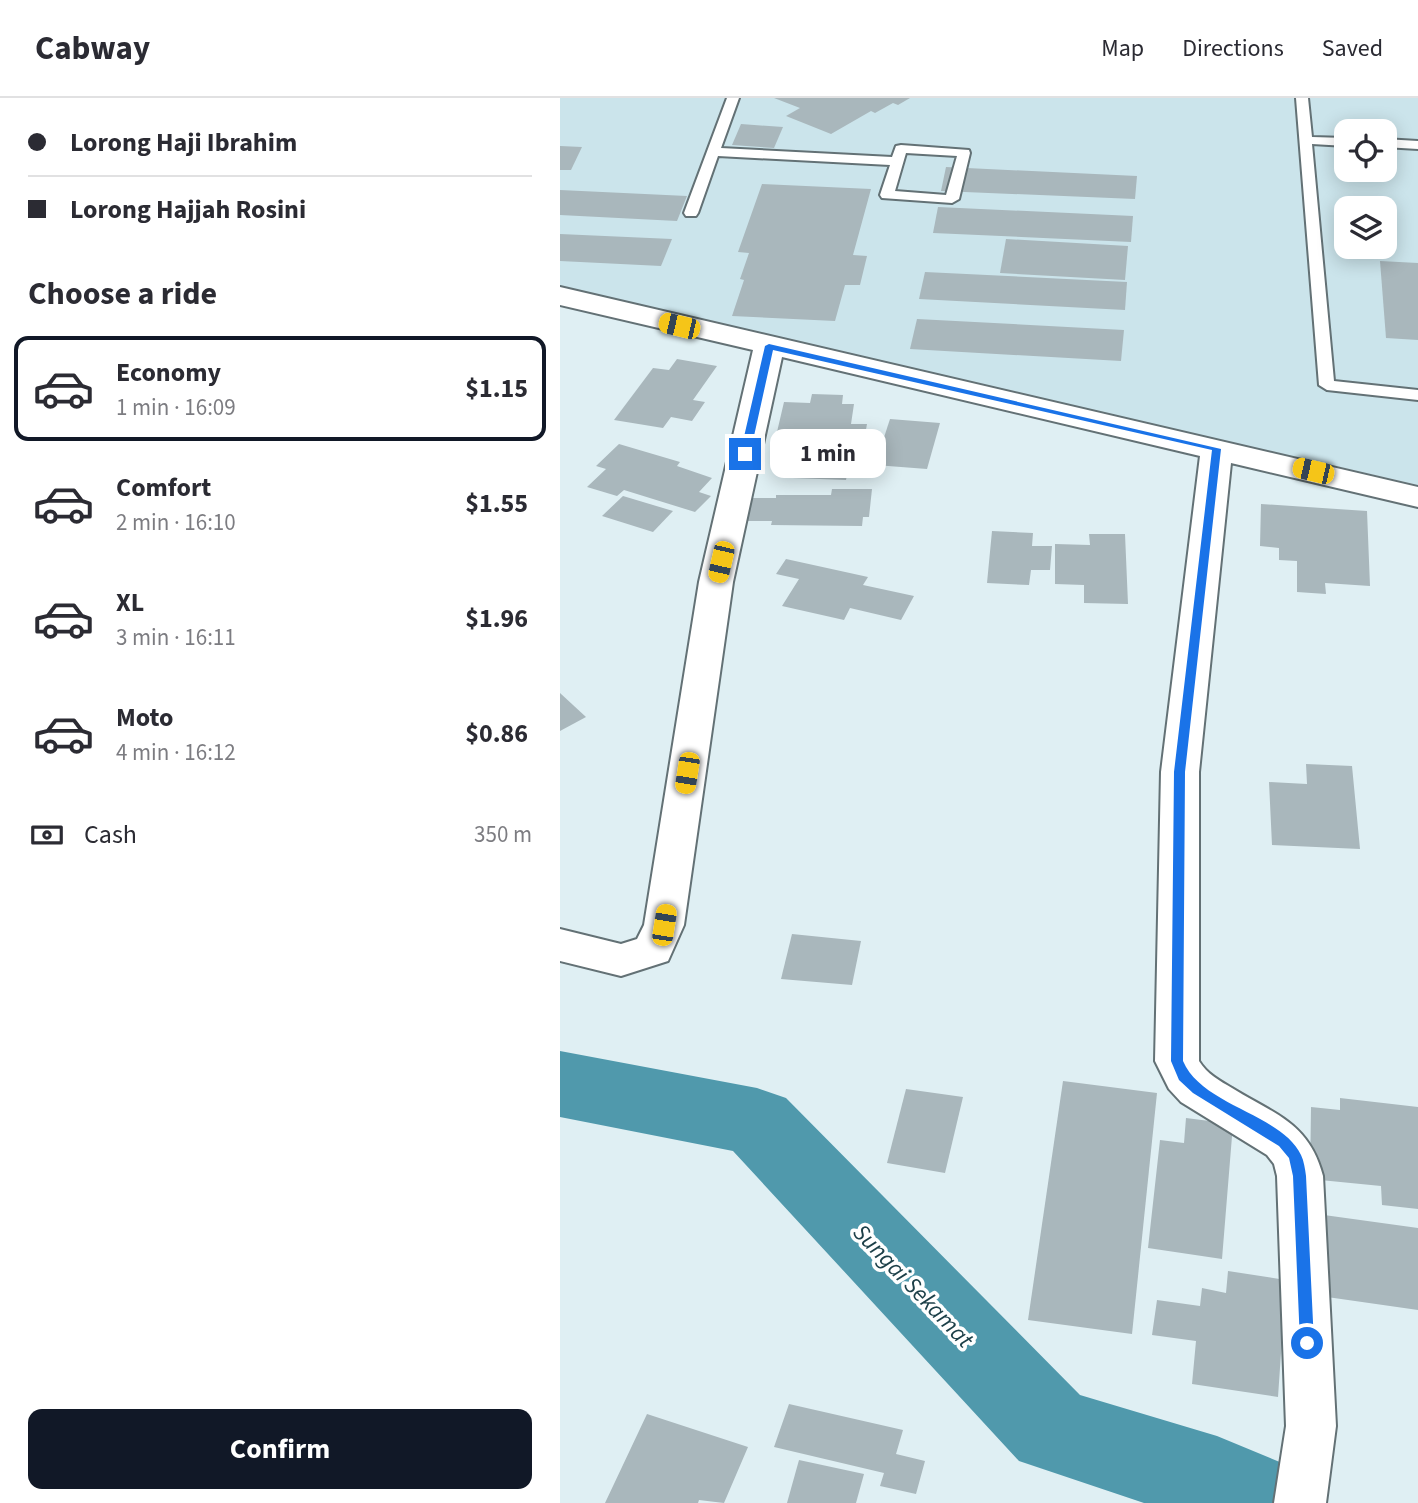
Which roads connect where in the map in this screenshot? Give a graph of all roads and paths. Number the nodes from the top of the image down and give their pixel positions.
1 (733, 98) edge
2 (1302, 98) edge
3 (1304, 140) junction
4 (1334, 141) edge
5 (1397, 144) edge
6 (1418, 145) edge
7 (713, 152) junction
8 (897, 161) junction
9 (691, 214) dead end
10 (560, 296) edge
11 (769, 346) junction
12 (1418, 395) edge
13 (1217, 449) junction
14 (1418, 496) edge
15 (560, 945) edge
16 (1300, 1503) edge

1 - 7 lane
2 - 3 lane
3 - 4 lane
3 - 12 lane
5 - 6 lane
7 - 8 lane
7 - 9 lane
8 - 8 lane
10 - 11 street
11 - 13 street
11 - 15 street
13 - 14 street
13 - 16 street

